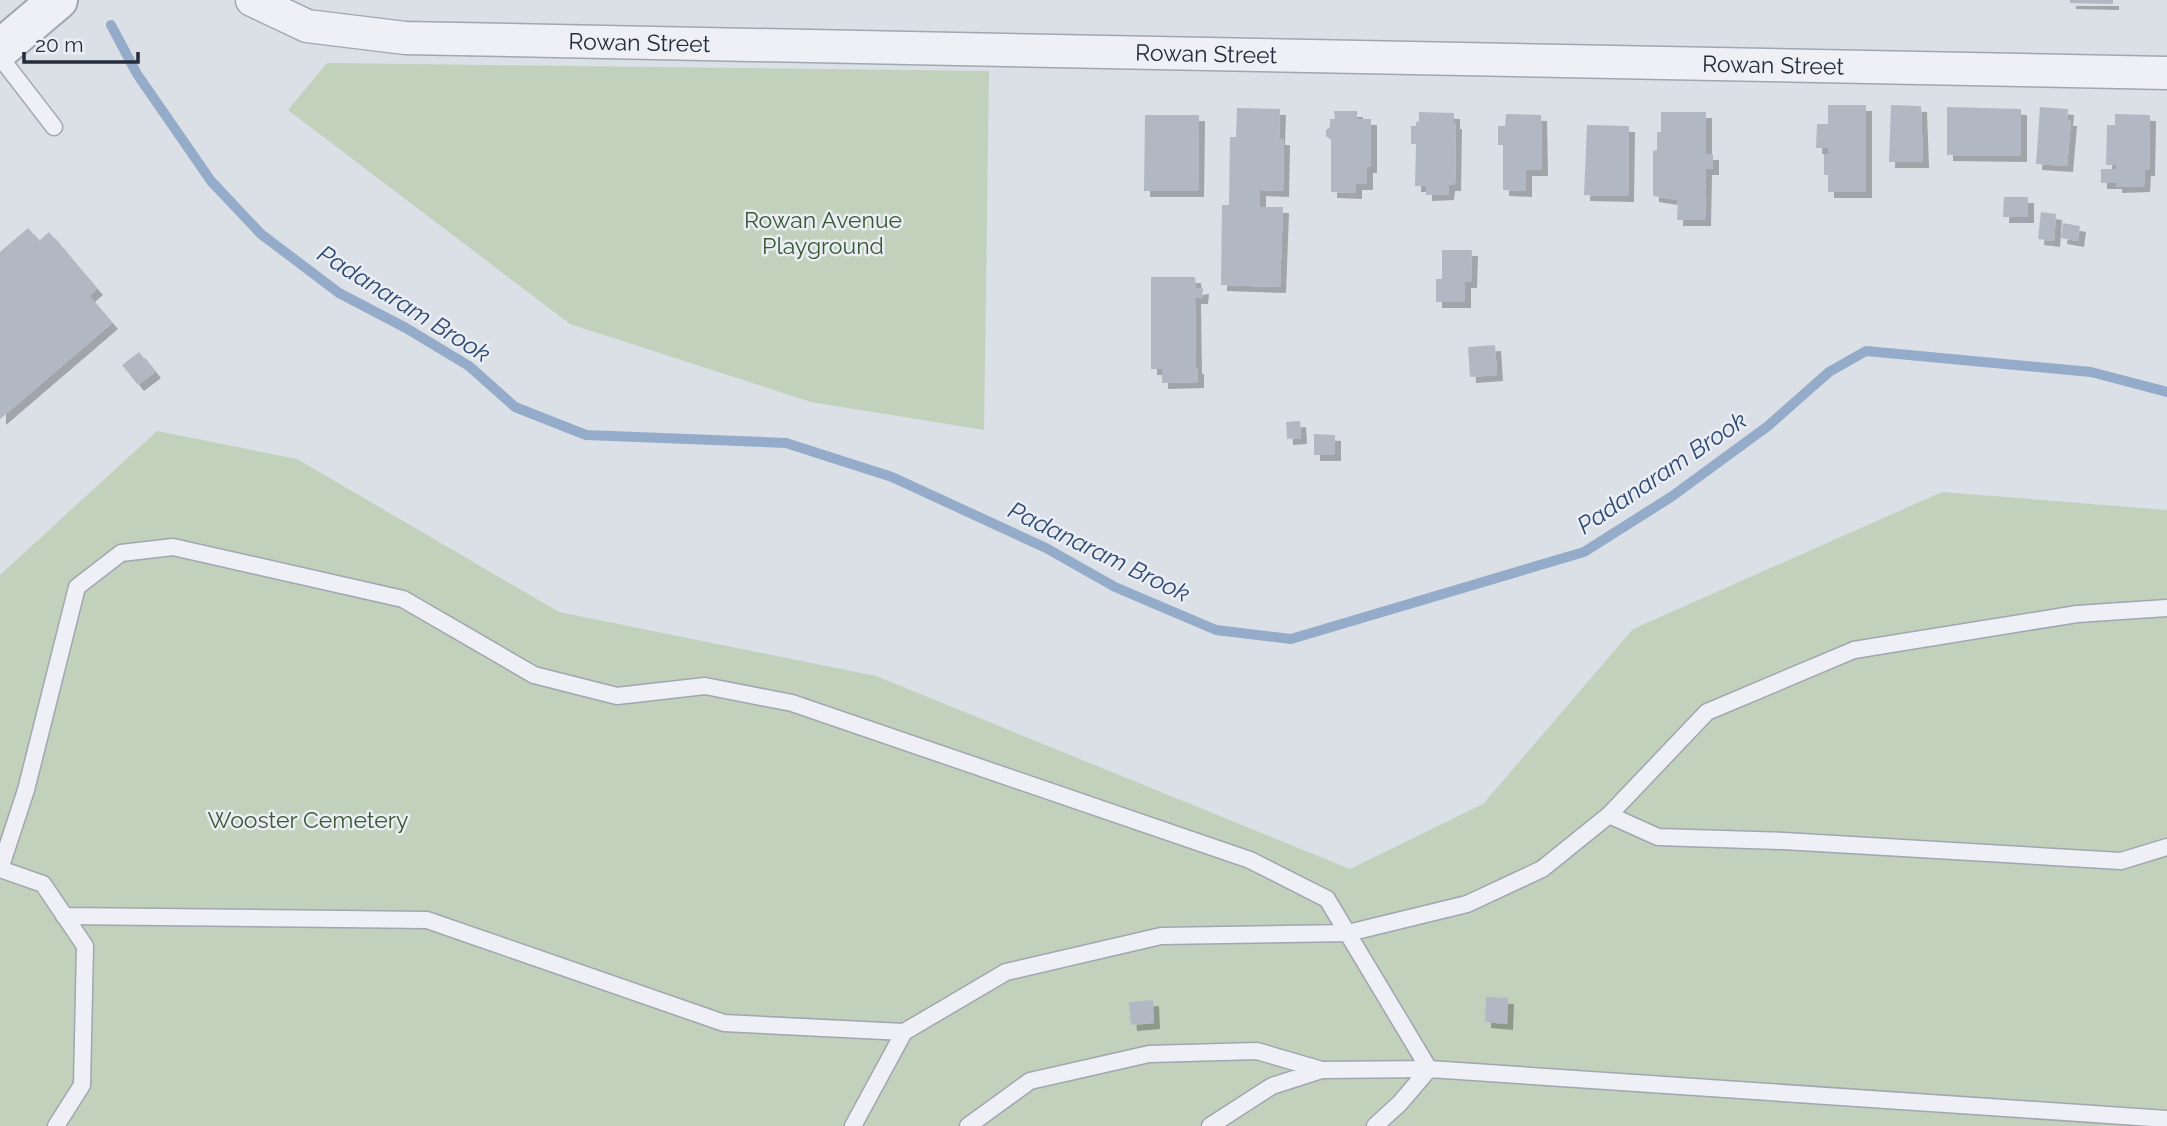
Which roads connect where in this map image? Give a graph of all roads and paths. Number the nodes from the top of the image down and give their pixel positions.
1 (58, 0) edge
2 (252, 0) edge
3 (3, 43) edge
4 (2167, 73) edge
5 (54, 127) dead end
6 (2167, 608) edge
7 (1609, 815) junction
8 (2167, 847) edge
9 (0, 869) edge
10 (64, 916) junction
11 (1348, 933) junction
12 (904, 1032) junction
13 (1429, 1069) junction
14 (1322, 1070) junction
15 (2167, 1119) edge
16 (56, 1126) edge
17 (853, 1126) edge
18 (968, 1126) edge
19 (1210, 1126) edge
20 (1375, 1126) edge

1 - 3 street
2 - 4 street, Rowan Street
3 - 5 lane
6 - 7 lane
7 - 8 lane
7 - 11 lane
9 - 10 lane
9 - 11 lane
10 - 12 lane
10 - 16 lane
11 - 12 lane
11 - 13 lane
12 - 17 lane
13 - 14 lane
13 - 15 lane
13 - 20 lane
14 - 18 lane
14 - 19 lane

